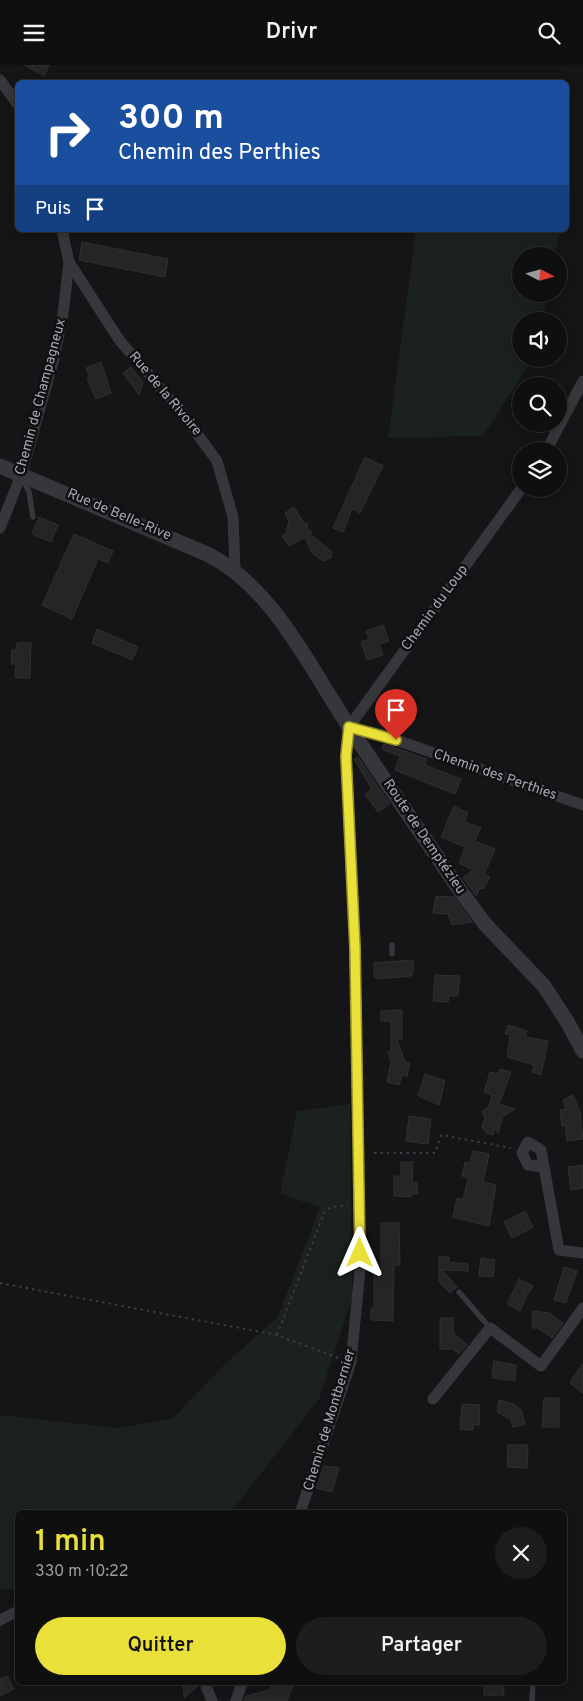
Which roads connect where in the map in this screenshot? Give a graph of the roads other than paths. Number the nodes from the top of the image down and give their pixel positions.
1 (0, 80) edge
2 (15, 101) edge
3 (62, 232) edge
4 (69, 262) junction
5 (583, 381) edge
6 (551, 442) edge
7 (0, 466) edge
8 (22, 475) junction
9 (516, 497) edge
10 (32, 517) dead end
11 (0, 528) edge
12 (235, 570) junction
13 (349, 727) junction
14 (583, 805) edge
15 (392, 945) dead end
16 (392, 954) dead end
17 (583, 1051) edge
18 (522, 1153) road end
19 (583, 1253) edge
20 (460, 1292) dead end
21 (583, 1308) edge
22 (490, 1328) junction
23 (433, 1399) dead end
24 (301, 1510) edge
25 (15, 1612) edge
26 (0, 1620) edge
27 (206, 1685) edge
28 (241, 1685) edge
29 (534, 1685) edge
30 (212, 1701) edge
31 (236, 1701) edge
32 (532, 1701) edge

1 - 2 street
3 - 4 street, Rue de la Rivoire
4 - 8 street, Chemin de Champagneux
4 - 12 street, Rue de la Rivoire
5 - 6 street
7 - 8 street, Rue de Belle-Rive
8 - 10 lane
8 - 11 street, Chemin de Champagneux
8 - 12 street, Rue de Belle-Rive
9 - 13 street, Chemin du Loup
12 - 13 street, Route de Demptézieu
13 - 14 street, Chemin des Perthies
13 - 17 street, Route de Demptézieu
13 - 24 street, Chemin de Montbernier
15 - 16 lane
18 - 19 street
20 - 22 lane
21 - 22 street
22 - 23 street
25 - 26 street
27 - 30 street
28 - 31 street
29 - 32 lane

